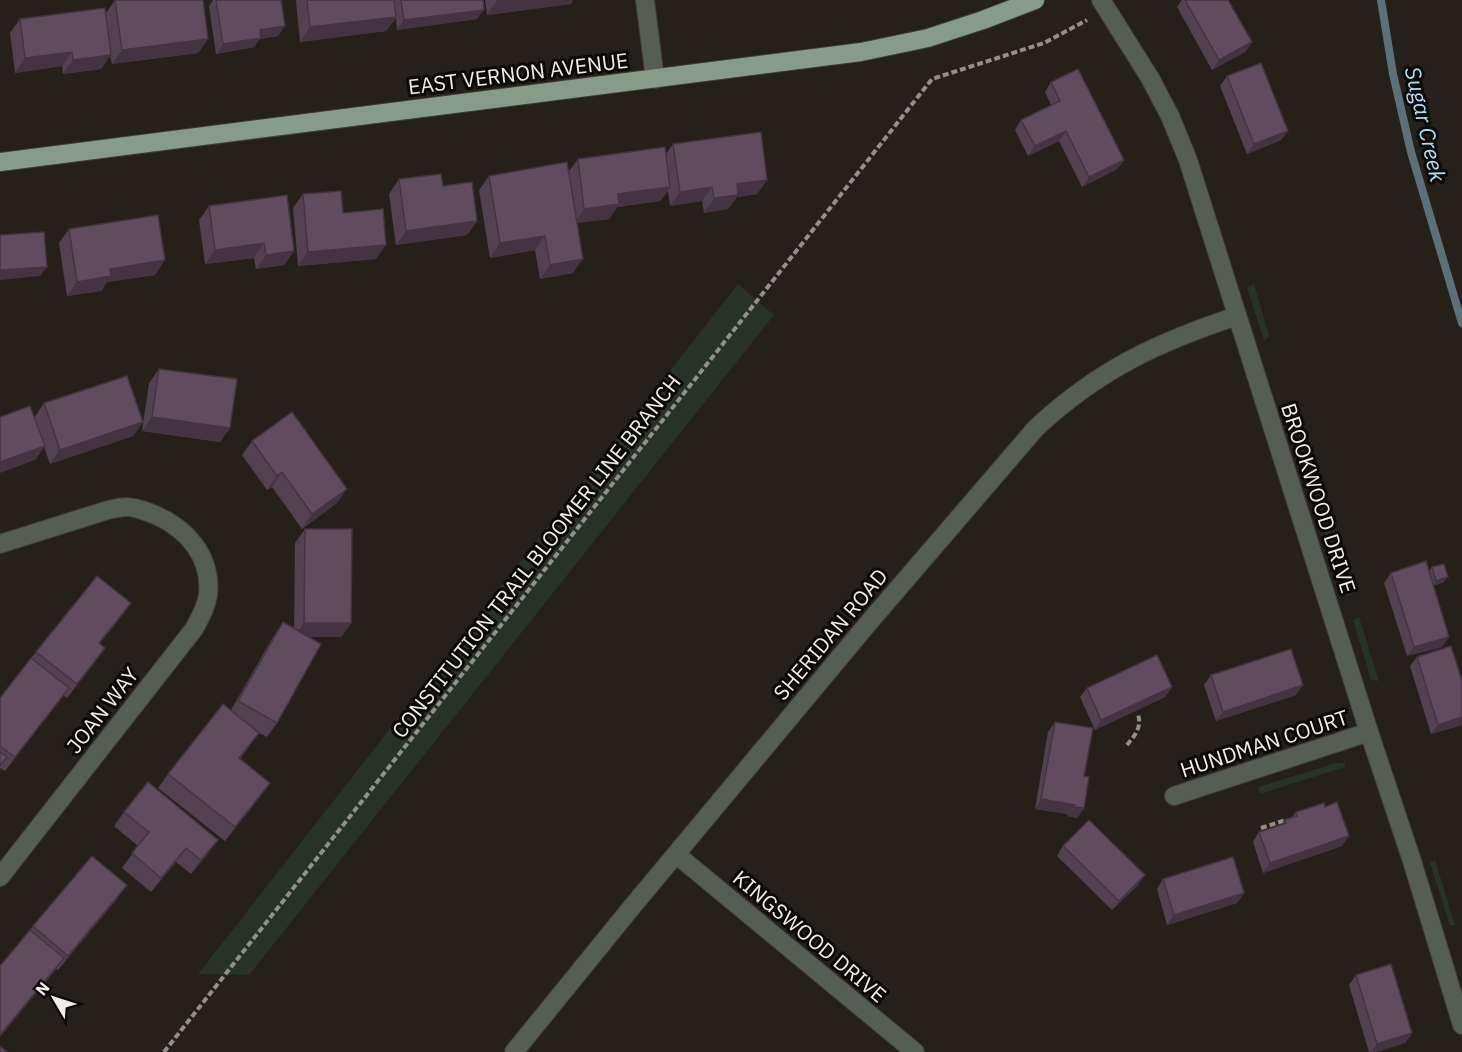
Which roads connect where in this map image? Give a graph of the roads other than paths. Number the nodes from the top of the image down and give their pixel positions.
1 (645, 0) edge
2 (1035, 0) edge
3 (1101, 0) edge
4 (655, 79) junction
5 (0, 162) edge
6 (1237, 316) junction
7 (0, 544) edge
8 (1368, 732) junction
9 (1174, 796) dead end
10 (677, 855) junction
11 (0, 877) edge
12 (1462, 1025) edge
13 (514, 1052) edge
14 (915, 1052) edge

1 - 4 street
2 - 4 main road, EAST VERNON AVENUE
3 - 6 street, BROOKWOOD DRIVE
4 - 5 main road, EAST VERNON AVENUE
6 - 8 street, BROOKWOOD DRIVE
6 - 10 street, SHERIDAN ROAD
7 - 11 street, JOAN WAY
8 - 9 street, HUNDMAN COURT
8 - 12 street, BROOKWOOD DRIVE
10 - 13 street, SHERIDAN ROAD
10 - 14 street, KINGSWOOD DRIVE

